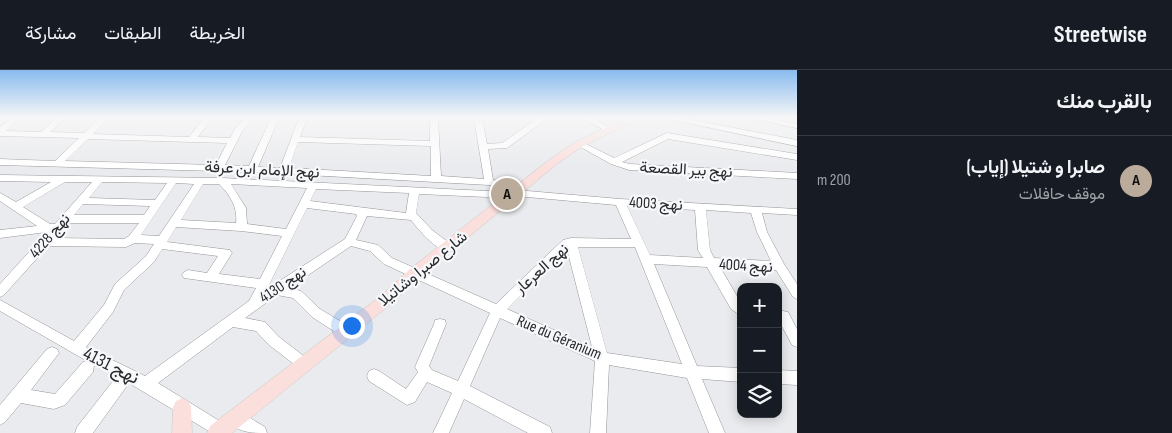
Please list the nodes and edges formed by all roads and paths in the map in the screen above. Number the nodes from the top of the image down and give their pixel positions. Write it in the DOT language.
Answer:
graph roads {
  1 [pos="42,135"];
  2 [pos="195,135"];
  3 [pos="236,135"];
  4 [pos="267,135"];
  5 [pos="297,135"];
  6 [pos="435,135"];
  7 [pos="480,135"];
  8 [pos="520,135"];
  9 [pos="600,135"];
  10 [pos="754,135"];
  11 [pos="84,137"];
  12 [pos="192,139"];
  13 [pos="295,139"];
  14 [pos="233,141"];
  15 [pos="797,143"];
  16 [pos="435,144"];
  17 [pos="580,144"];
  18 [pos="482,146"];
  19 [pos="797,157"];
  20 [pos="0,162"];
  21 [pos="614,162"];
  22 [pos="57,164"];
  23 [pos="220,168"];
  24 [pos="252,169"];
  25 [pos="284,171"];
  26 [pos="797,176"];
  27 [pos="1,179"];
  28 [pos="62,179"];
  29 [pos="99,180"];
  30 [pos="436,180"];
  31 [pos="173,181"];
  32 [pos="200,181"];
  33 [pos="222,181"];
  34 [pos="488,182"];
  35 [pos="281,184"];
  36 [pos="313,185"];
  37 [pos="415,190"];
  38 [pos="520,190"];
  39 [pos="0,196"];
  40 [pos="81,201"];
  41 [pos="158,202"];
  42 [pos="620,202"];
  43 [pos="304,204"];
  44 [pos="18,206"];
  45 [pos="700,206"];
  46 [pos="755,209"];
  47 [pos="361,212"];
  48 [pos="797,212"];
  49 [pos="414,217"];
  50 [pos="146,219"];
  51 [pos="62,223"];
  52 [pos="174,223"];
  53 [pos="46,227"];
  54 [pos="241,227"];
  55 [pos="290,233"];
  56 [pos="0,234"];
  57 [pos="133,239"];
  58 [pos="46,242"];
  59 [pos="349,242"];
  60 [pos="571,242"];
  61 [pos="161,243"];
  62 [pos="638,243"];
  63 [pos="448,248"];
  64 [pos="646,260"];
  65 [pos="710,264"];
  66 [pos="779,266"];
  67 [pos="415,274"];
  68 [pos="188,275"];
  69 [pos="211,277"];
  70 [pos="270,287"];
  71 [pos="0,292"];
  72 [pos="797,294"];
  73 [pos="0,305"];
  74 [pos="737,307"];
  75 [pos="497,311"];
  76 [pos="782,316"];
  77 [pos="797,317"];
  78 [pos="782,318"];
  79 [pos="231,321"];
  80 [pos="440,324"];
  81 [pos="345,332"];
  82 [pos="797,341"];
  83 [pos="76,349"];
  84 [pos="52,352"];
  85 [pos="602,358"];
  86 [pos="304,364"];
  87 [pos="88,367"];
  88 [pos="691,372"];
  89 [pos="127,374"];
  90 [pos="427,374"];
  91 [pos="737,375"];
  92 [pos="374,376"];
  93 [pos="782,377"];
  94 [pos="797,378"];
  95 [pos="146,384"];
  96 [pos="460,389"];
  97 [pos="18,395"];
  98 [pos="182,407"];
  99 [pos="0,417"];
  100 [pos="235,418"];
  101 [pos="219,432"];
  102 [pos="83,433"];
  103 [pos="182,433"];
  104 [pos="260,433"];
  105 [pos="441,433"];
  106 [pos="544,433"];
  107 [pos="598,433"];
  108 [pos="717,433"];
  1 -- 11 [label="street"];
  2 -- 12 [label="street"];
  3 -- 14 [label="street"];
  4 -- 24 [label="street"];
  5 -- 13 [label="street"];
  6 -- 16 [label="street"];
  7 -- 18 [label="street"];
  8 -- 18 [label="street"];
  9 -- 17 [label="main road, شارع صبرا وشاتيلا"];
  10 -- 15 [label="street"];
  11 -- 12 [label="street"];
  11 -- 22 [label="street"];
  12 -- 14 [label="street"];
  13 -- 16 [label="street"];
  13 -- 25 [label="street"];
  14 -- 23 [label="street"];
  16 -- 30 [label="street"];
  17 -- 21 [label="street, نهج بير القصعة"];
  17 -- 38 [label="main road, شارع صبرا وشاتيلا"];
  18 -- 34 [label="street"];
  19 -- 21 [label="street"];
  20 -- 22 [label="street, نهج الإمام ابن عرفة"];
  21 -- 26 [label="street, نهج بير القصعة"];
  22 -- 23 [label="street, نهج الإمام ابن عرفة"];
  23 -- 24 [label="street, نهج الإمام ابن عرفة"];
  24 -- 25 [label="street, نهج الإمام ابن عرفة"];
  25 -- 30 [label="street, نهج الإمام ابن عرفة"];
  25 -- 35 [label="street"];
  27 -- 28 [label="street"];
  28 -- 29 [label="street"];
  28 -- 44 [label="street"];
  29 -- 31 [label="street"];
  29 -- 40 [label="street, نهج 4228"];
  30 -- 34 [label="street, نهج الإمام ابن عرفة"];
  31 -- 32 [label="street"];
  31 -- 41 [label="street"];
  32 -- 33 [label="street"];
  32 -- 52 [label="street"];
  33 -- 35 [label="street"];
  33 -- 54 [label="street"];
  34 -- 38 [label="street, نهج الإمام ابن عرفة"];
  35 -- 36 [label="street"];
  36 -- 37 [label="street"];
  36 -- 43 [label="street"];
  37 -- 38 [label="street"];
  37 -- 49 [label="street"];
  38 -- 42 [label="street, نهج 4003"];
  38 -- 63 [label="main road, شارع صبرا وشاتيلا"];
  39 -- 44 [label="street"];
  40 -- 41 [label="street"];
  40 -- 51 [label="street, نهج 4228"];
  41 -- 50 [label="street"];
  42 -- 45 [label="street, نهج 4003"];
  42 -- 62 [label="street"];
  43 -- 47 [label="street"];
  43 -- 55 [label="street"];
  44 -- 53 [label="street"];
  45 -- 46 [label="street, نهج 4003"];
  45 -- 65 [label="street"];
  46 -- 48 [label="street, نهج 4003"];
  46 -- 66 [label="street"];
  47 -- 49 [label="street"];
  47 -- 59 [label="street"];
  49 -- 63 [label="street"];
  50 -- 51 [label="street"];
  50 -- 57 [label="street"];
  51 -- 53 [label="street"];
  51 -- 58 [label="street, نهج 4228"];
  52 -- 54 [label="street"];
  52 -- 61 [label="street"];
  53 -- 56 [label="street"];
  54 -- 55 [label="street"];
  55 -- 70 [label="street"];
  57 -- 58 [label="street"];
  57 -- 61 [label="street"];
  58 -- 71 [label="street, نهج 4228"];
  59 -- 67 [label="street, Rue du Géranium"];
  59 -- 70 [label="street, نهج 4130"];
  60 -- 62 [label="street, نهج العرعار"];
  60 -- 75 [label="street, نهج العرعار"];
  60 -- 85 [label="street"];
  61 -- 69 [label="street"];
  61 -- 83 [label="street"];
  62 -- 64 [label="street"];
  63 -- 67 [label="main road, شارع صبرا وشاتيلا"];
  64 -- 65 [label="street, نهج 4004"];
  64 -- 88 [label="street"];
  65 -- 66 [label="street, نهج 4004"];
  65 -- 74 [label="street, نهج 4004"];
  66 -- 72 [label="street, نهج 4004"];
  67 -- 75 [label="street, Rue du Géranium"];
  67 -- 81 [label="main road, شارع صبرا وشاتيلا"];
  68 -- 69 [label="street"];
  69 -- 70 [label="street"];
  70 -- 79 [label="street, نهج 4130"];
  70 -- 81 [label="street"];
  73 -- 83 [label="street, نهج 4131"];
  75 -- 85 [label="street, Rue du Géranium"];
  75 -- 96 [label="street, نهج العرعار"];
  76 -- 77 [label="street"];
  78 -- 82 [label="street"];
  79 -- 86 [label="street"];
  79 -- 95 [label="street, نهج 4130"];
  80 -- 90 [label="street"];
  81 -- 86 [label="main road, شارع صبرا وشاتيلا"];
  83 -- 89 [label="street, نهج 4131"];
  84 -- 97 [label="street"];
  85 -- 88 [label="street, Rue du Géranium"];
  85 -- 107 [label="street"];
  86 -- 100 [label="main road, شارع صبرا وشاتيلا"];
  87 -- 97 [label="street"];
  88 -- 91 [label="street, Rue du Géranium"];
  88 -- 108 [label="street"];
  89 -- 95 [label="street, نهج 4131"];
  89 -- 102 [label="street"];
  90 -- 92 [label="street"];
  90 -- 96 [label="street"];
  93 -- 94 [label="street"];
  95 -- 98 [label="street, نهج 4131"];
  96 -- 105 [label="street, نهج العرعار"];
  96 -- 106 [label="street"];
  97 -- 99 [label="street"];
  98 -- 101 [label="street, نهج 4131"];
  98 -- 103 [label="main road"];
  100 -- 101 [label="main road, شارع صبرا وشاتيلا"];
  100 -- 104 [label="street"];
}
